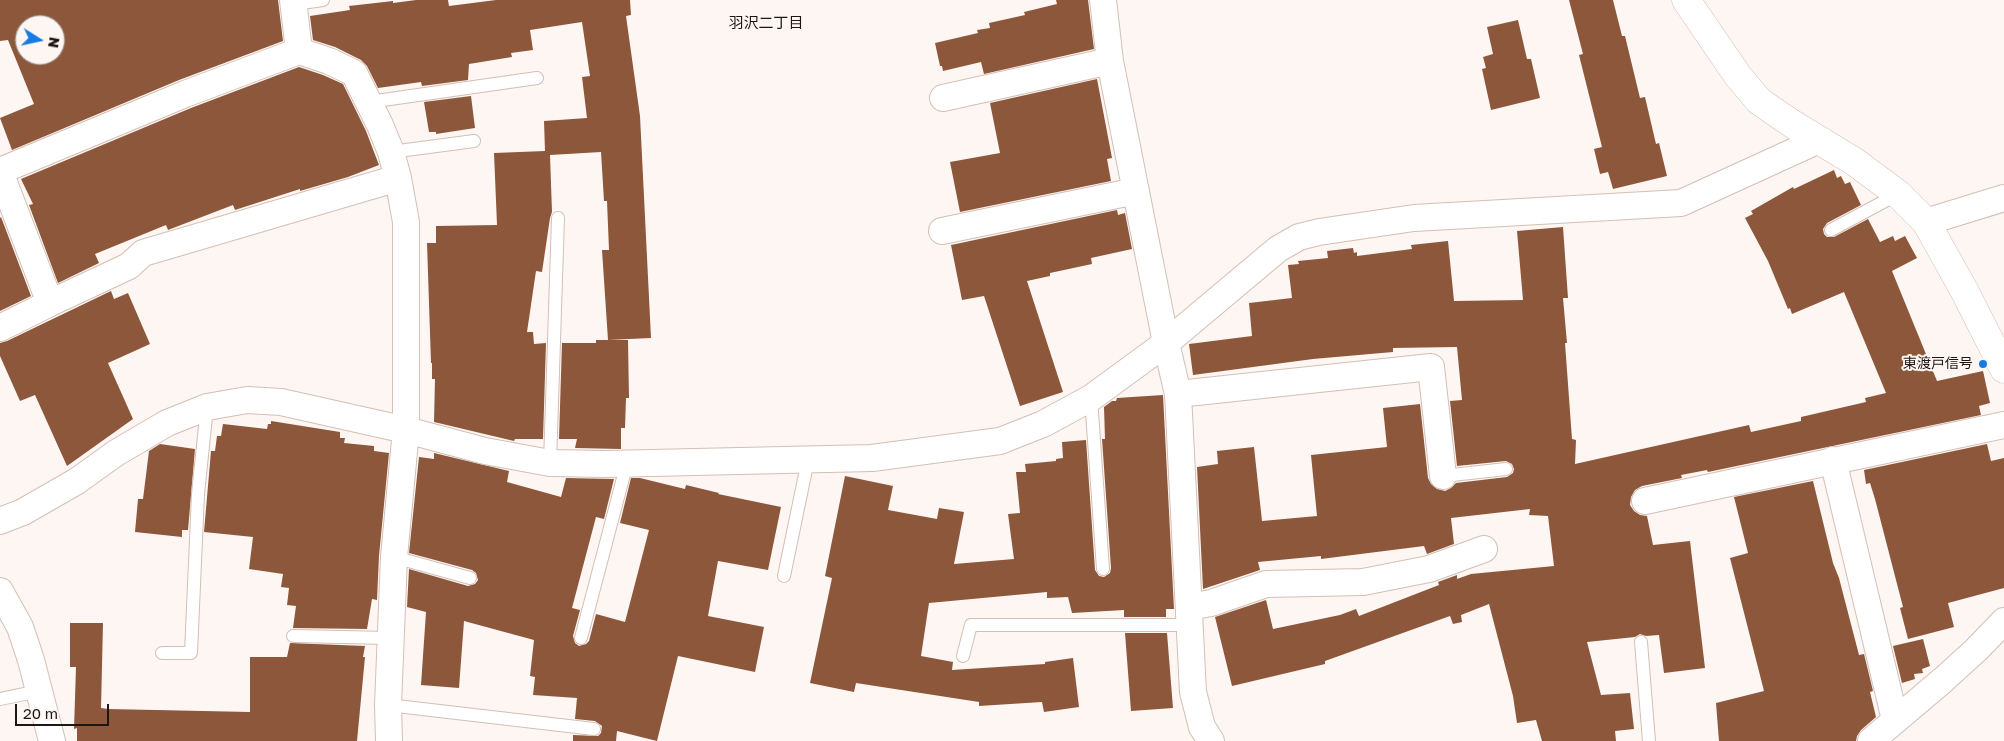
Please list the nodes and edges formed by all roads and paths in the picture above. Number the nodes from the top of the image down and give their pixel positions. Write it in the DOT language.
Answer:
graph roads {
  1 [pos="323,0"];
  2 [pos="1103,0"];
  3 [pos="1686,0"];
  4 [pos="293,2"];
  5 [pos="299,51"];
  6 [pos="1110,61"];
  7 [pos="537,78"];
  8 [pos="943,98"];
  9 [pos="369,102"];
  10 [pos="1819,140"];
  11 [pos="474,141"];
  12 [pos="391,152"];
  13 [pos="0,172"];
  14 [pos="398,178"];
  15 [pos="1136,191"];
  16 [pos="1898,194"];
  17 [pos="2004,198"];
  18 [pos="558,218"];
  19 [pos="1926,222"];
  20 [pos="1831,230"];
  21 [pos="942,231"];
  22 [pos="50,303"];
  23 [pos="0,328"];
  24 [pos="1166,343"];
  25 [pos="2004,369"];
  26 [pos="1178,394"];
  27 [pos="1091,398"];
  28 [pos="207,407"];
  29 [pos="2004,425"];
  30 [pos="406,430"];
  31 [pos="808,460"];
  32 [pos="1833,460"];
  33 [pos="550,463"];
  34 [pos="627,464"];
  35 [pos="1506,469"];
  36 [pos="1444,476"];
  37 [pos="1645,501"];
  38 [pos="0,522"];
  39 [pos="1484,549"];
  40 [pos="394,556"];
  41 [pos="1104,569"];
  42 [pos="784,576"];
  43 [pos="470,578"];
  44 [pos="0,591"];
  45 [pos="1190,616"];
  46 [pos="2004,620"];
  47 [pos="293,636"];
  48 [pos="390,638"];
  49 [pos="581,638"];
  50 [pos="1642,642"];
  51 [pos="162,653"];
  52 [pos="963,656"];
  53 [pos="39,692"];
  54 [pos="0,699"];
  55 [pos="388,705"];
  56 [pos="1895,720"];
  57 [pos="594,729"];
  58 [pos="52,741"];
  59 [pos="389,741"];
  60 [pos="1211,741"];
  61 [pos="1649,741"];
  62 [pos="1871,741"];
  1 -- 4 [label="lane"];
  2 -- 6 [label="street"];
  3 -- 10 [label="street"];
  4 -- 5 [label="street"];
  5 -- 9 [label="street"];
  5 -- 13 [label="street"];
  6 -- 8 [label="street"];
  6 -- 15 [label="street"];
  7 -- 9 [label="lane"];
  9 -- 12 [label="street"];
  10 -- 16 [label="street"];
  10 -- 24 [label="street"];
  11 -- 12 [label="lane"];
  12 -- 14 [label="street"];
  13 -- 22 [label="street"];
  14 -- 22 [label="street"];
  14 -- 30 [label="street"];
  15 -- 21 [label="street"];
  15 -- 24 [label="street"];
  16 -- 19 [label="street"];
  16 -- 20 [label="lane"];
  17 -- 19 [label="street"];
  18 -- 33 [label="lane"];
  19 -- 25 [label="street"];
  22 -- 23 [label="street"];
  24 -- 26 [label="street"];
  24 -- 27 [label="street"];
  26 -- 36 [label="street"];
  26 -- 45 [label="street"];
  27 -- 31 [label="street"];
  27 -- 41 [label="lane"];
  28 -- 30 [label="street"];
  28 -- 38 [label="street"];
  28 -- 51 [label="lane"];
  29 -- 32 [label="street"];
  30 -- 33 [label="street"];
  30 -- 40 [label="street"];
  31 -- 34 [label="street"];
  31 -- 42 [label="lane"];
  32 -- 37 [label="street"];
  32 -- 56 [label="street"];
  33 -- 34 [label="street"];
  34 -- 49 [label="lane"];
  35 -- 36 [label="lane"];
  39 -- 45 [label="street"];
  40 -- 43 [label="lane"];
  40 -- 48 [label="street"];
  44 -- 53 [label="street"];
  45 -- 52 [label="lane"];
  45 -- 60 [label="street"];
  46 -- 56 [label="street"];
  47 -- 48 [label="lane"];
  48 -- 55 [label="street"];
  50 -- 61 [label="lane"];
  53 -- 54 [label="lane"];
  53 -- 58 [label="street"];
  55 -- 57 [label="lane"];
  55 -- 59 [label="street"];
  56 -- 62 [label="street"];
}
